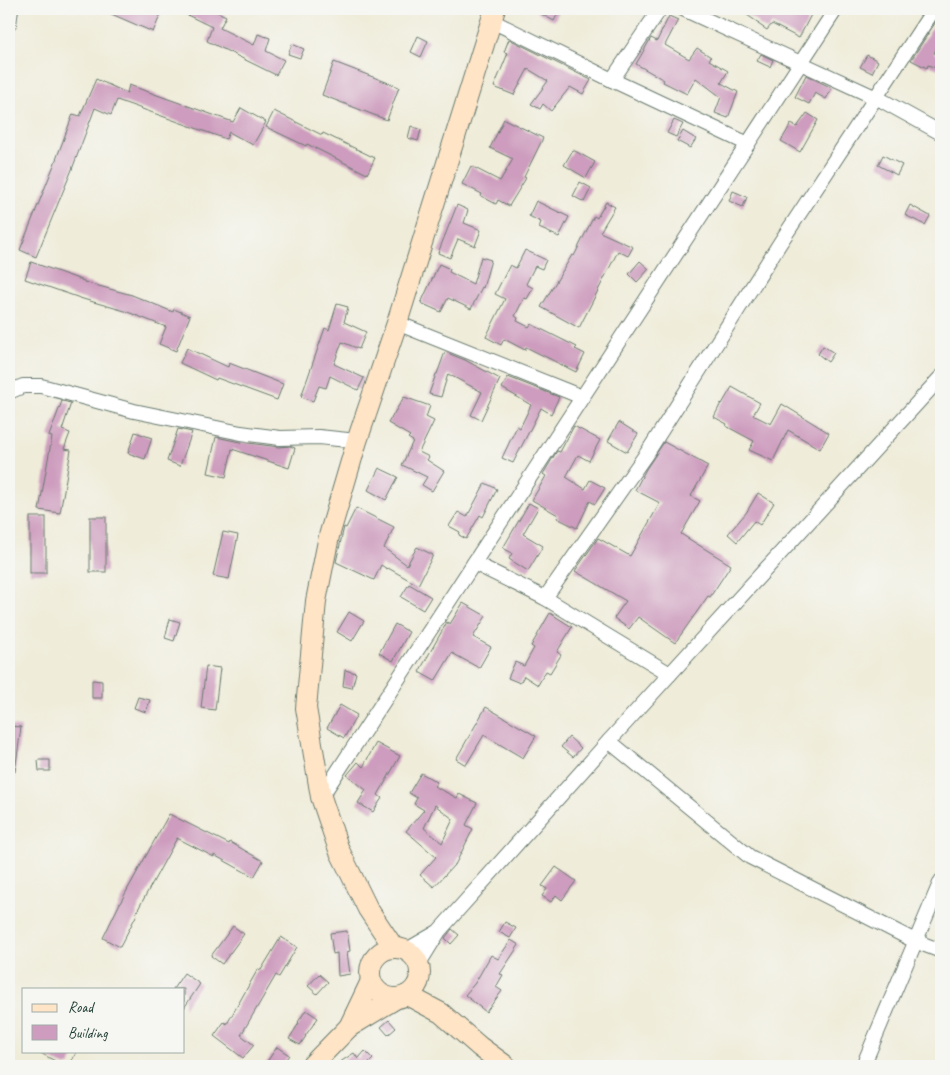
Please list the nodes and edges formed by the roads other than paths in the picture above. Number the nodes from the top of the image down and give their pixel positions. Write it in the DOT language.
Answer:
graph roads {
  1 [pos="11,9"];
  2 [pos="660,9"];
  3 [pos="683,9"];
  4 [pos="836,9"];
  5 [pos="934,9"];
  6 [pos="494,15"];
  7 [pos="9,24"];
  8 [pos="800,64"];
  9 [pos="612,80"];
  10 [pos="876,98"];
  11 [pos="941,134"];
  12 [pos="748,144"];
  13 [pos="397,323"];
  14 [pos="941,377"];
  15 [pos="9,392"];
  16 [pos="582,397"];
  17 [pos="357,441"];
  18 [pos="474,563"];
  19 [pos="546,598"];
  20 [pos="670,674"];
  21 [pos="609,742"];
  22 [pos="321,797"];
  23 [pos="941,881"];
  24 [pos="368,909"];
  25 [pos="915,941"];
  26 [pos="941,951"];
  27 [pos="374,959"];
  28 [pos="409,960"];
  29 [pos="371,982"];
  30 [pos="401,997"];
  31 [pos="441,1013"];
  32 [pos="348,1027"];
  33 [pos="312,1066"];
  34 [pos="506,1066"];
  35 [pos="863,1066"];
  1 -- 7 [label="street"];
  2 -- 9 [label="street"];
  3 -- 8 [label="street"];
  4 -- 8 [label="street"];
  5 -- 10 [label="street"];
  6 -- 9 [label="street"];
  6 -- 13 [label="main road"];
  8 -- 10 [label="street"];
  8 -- 12 [label="street"];
  9 -- 12 [label="street"];
  10 -- 11 [label="street"];
  10 -- 19 [label="street"];
  12 -- 16 [label="street"];
  13 -- 16 [label="street"];
  13 -- 17 [label="main road"];
  14 -- 20 [label="street"];
  15 -- 17 [label="street"];
  16 -- 18 [label="street"];
  17 -- 22 [label="main road"];
  18 -- 19 [label="street"];
  18 -- 22 [label="street"];
  19 -- 20 [label="street"];
  20 -- 21 [label="street"];
  21 -- 25 [label="street"];
  21 -- 28 [label="street"];
  22 -- 24 [label="main road"];
  23 -- 25 [label="street"];
  24 -- 27 [label="main road"];
  24 -- 28 [label="main road"];
  25 -- 26 [label="street"];
  25 -- 35 [label="street"];
  27 -- 28 [label="main road"];
  27 -- 29 [label="main road"];
  28 -- 30 [label="main road"];
  28 -- 31 [label="main road"];
  29 -- 30 [label="main road"];
  29 -- 32 [label="main road"];
  30 -- 31 [label="main road"];
  30 -- 32 [label="main road"];
  31 -- 34 [label="main road"];
  32 -- 33 [label="main road"];
}
